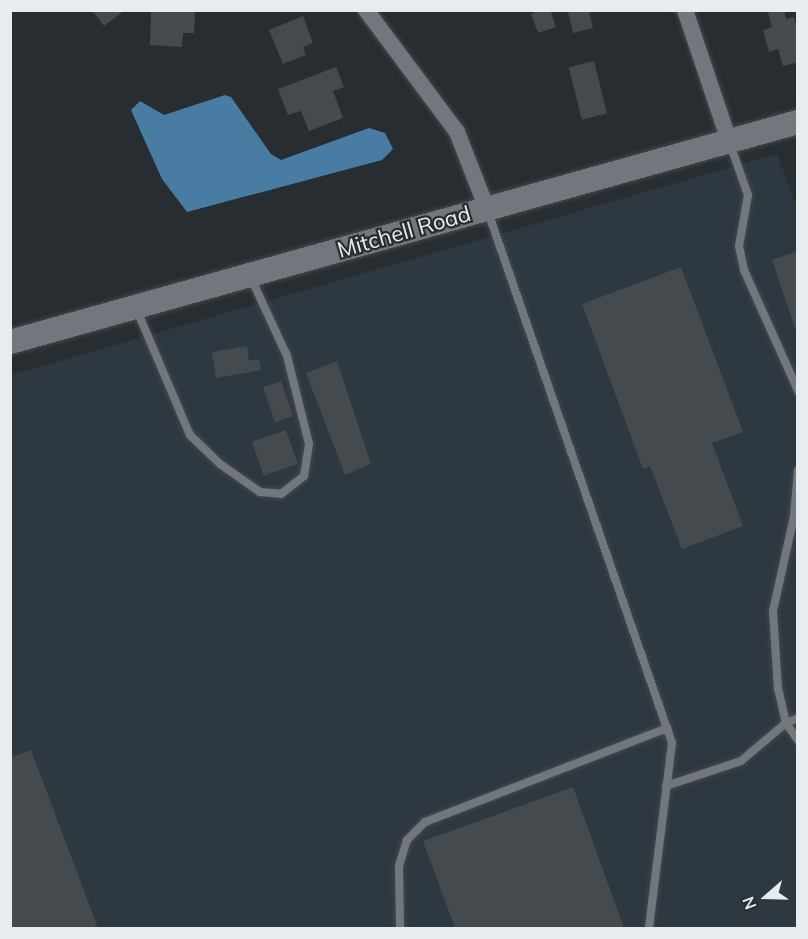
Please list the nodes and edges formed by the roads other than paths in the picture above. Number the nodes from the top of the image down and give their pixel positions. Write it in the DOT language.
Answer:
graph roads {
  1 [pos="366,10"];
  2 [pos="686,10"];
  3 [pos="798,122"];
  4 [pos="729,141"];
  5 [pos="487,209"];
  6 [pos="250,276"];
  7 [pos="135,308"];
  8 [pos="10,342"];
  9 [pos="798,391"];
  10 [pos="798,470"];
  11 [pos="798,718"];
  12 [pos="786,723"];
  13 [pos="667,728"];
  14 [pos="798,740"];
  15 [pos="666,786"];
  16 [pos="400,928"];
  17 [pos="649,928"];
  1 -- 5 [label="street"];
  2 -- 4 [label="street"];
  3 -- 4 [label="street, Mitchell Road"];
  4 -- 5 [label="street, Mitchell Road"];
  4 -- 9 [label="lane"];
  5 -- 6 [label="street, Mitchell Road"];
  5 -- 13 [label="lane"];
  6 -- 7 [label="street, Mitchell Road"];
  6 -- 7 [label="lane"];
  7 -- 8 [label="street, Mitchell Road"];
  10 -- 12 [label="lane"];
  11 -- 12 [label="lane"];
  12 -- 14 [label="lane"];
  12 -- 15 [label="lane"];
  13 -- 15 [label="lane"];
  13 -- 16 [label="lane"];
  15 -- 17 [label="lane"];
}
